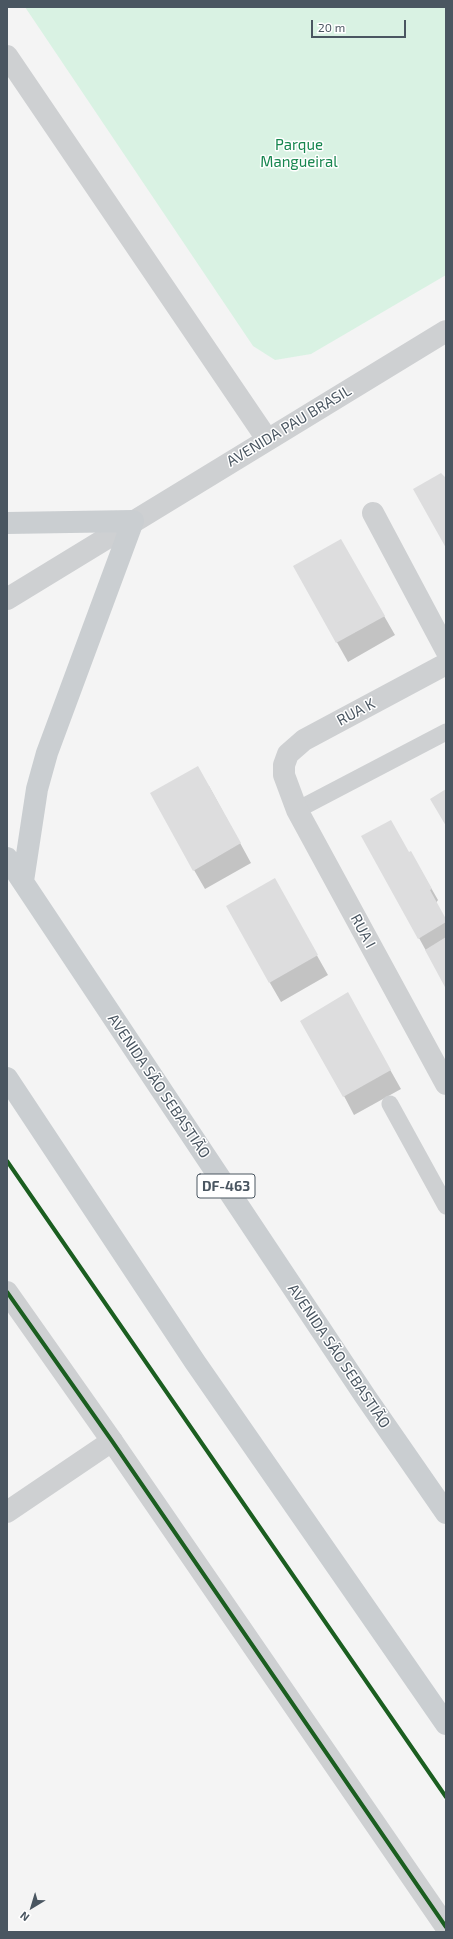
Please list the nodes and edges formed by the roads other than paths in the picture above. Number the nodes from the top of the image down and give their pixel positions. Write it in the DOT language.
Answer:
graph roads {
  1 [pos="7,56"];
  2 [pos="446,331"];
  3 [pos="266,439"];
  4 [pos="373,513"];
  5 [pos="133,521"];
  6 [pos="7,522"];
  7 [pos="7,599"];
  8 [pos="446,650"];
  9 [pos="446,664"];
  10 [pos="446,732"];
  11 [pos="284,775"];
  12 [pos="297,810"];
  13 [pos="7,858"];
  14 [pos="23,881"];
  15 [pos="7,1078"];
  16 [pos="446,1084"];
  17 [pos="390,1104"];
  18 [pos="446,1206"];
  19 [pos="7,1292"];
  20 [pos="112,1441"];
  21 [pos="7,1512"];
  22 [pos="446,1513"];
  23 [pos="446,1724"];
  24 [pos="446,1927"];
  1 -- 3 [label="street"];
  2 -- 3 [label="street, AVENIDA PAU BRASIL"];
  3 -- 5 [label="street, AVENIDA PAU BRASIL"];
  4 -- 8 [label="street"];
  5 -- 6 [label="main road"];
  5 -- 7 [label="street, AVENIDA PAU BRASIL"];
  5 -- 14 [label="main road"];
  9 -- 11 [label="street, RUA K"];
  10 -- 12 [label="lane"];
  11 -- 12 [label="street, RUA I"];
  12 -- 16 [label="street, RUA I"];
  13 -- 14 [label="main road, AVENIDA SÃO SEBASTIÃO / DF-463"];
  14 -- 22 [label="main road, AVENIDA SÃO SEBASTIÃO / DF-463"];
  15 -- 23 [label="main road"];
  17 -- 18 [label="lane"];
  19 -- 20 [label="street"];
  20 -- 21 [label="street"];
  20 -- 24 [label="street"];
}
